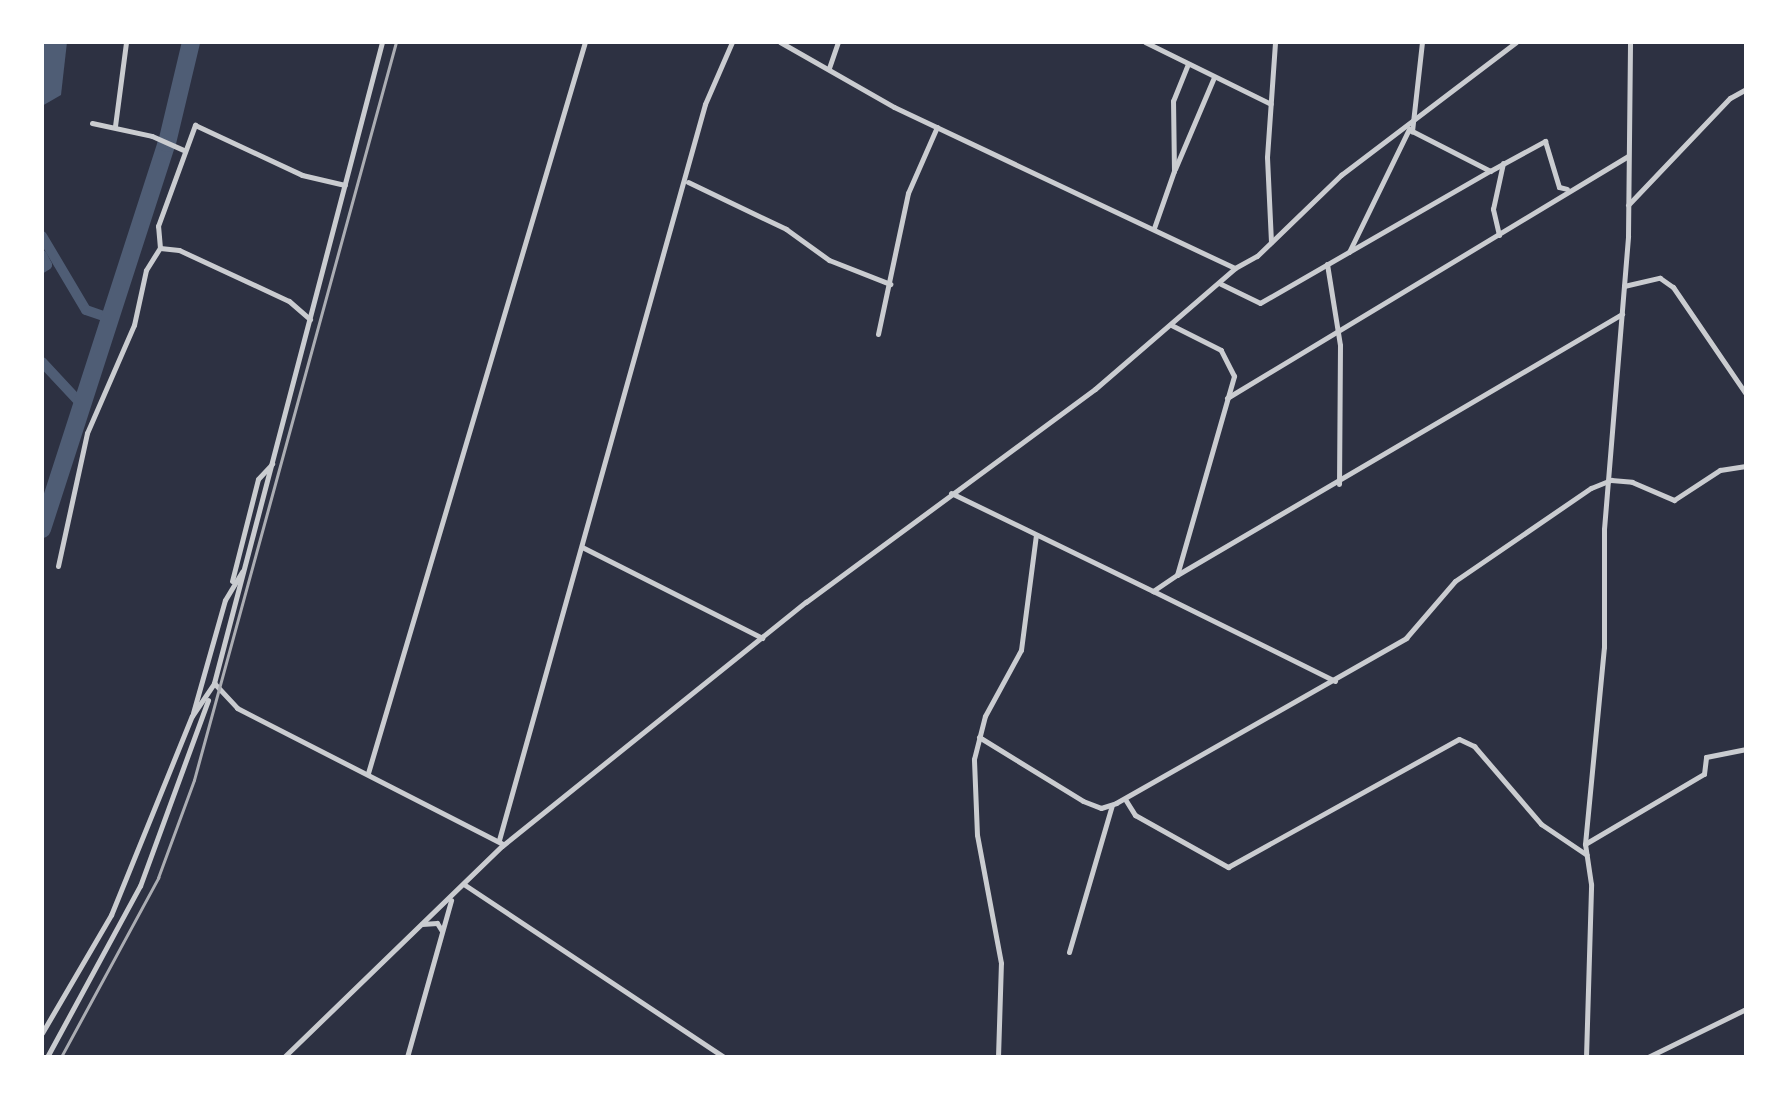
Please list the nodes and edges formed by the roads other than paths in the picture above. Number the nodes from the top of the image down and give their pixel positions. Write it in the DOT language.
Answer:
graph roads {
  1 [pos="126,42"];
  2 [pos="382,42"];
  3 [pos="585,42"];
  4 [pos="732,42"];
  5 [pos="780,42"];
  6 [pos="838,42"];
  7 [pos="1144,42"];
  8 [pos="1275,42"];
  9 [pos="1422,42"];
  10 [pos="1516,42"];
  11 [pos="1630,42"];
  12 [pos="1188,64"];
  13 [pos="829,68"];
  14 [pos="1214,77"];
  15 [pos="1746,89"];
  16 [pos="1271,104"];
  17 [pos="92,123"];
  18 [pos="1410,125"];
  19 [pos="115,126"];
  20 [pos="937,127"];
  21 [pos="185,150"];
  22 [pos="1628,156"];
  23 [pos="1503,163"];
  24 [pos="1490,171"];
  25 [pos="1174,172"];
  26 [pos="688,182"];
  27 [pos="345,185"];
  28 [pos="1567,189"];
  29 [pos="1628,205"];
  30 [pos="1154,228"];
  31 [pos="1499,235"];
  32 [pos="1271,242"];
  33 [pos="160,248"];
  34 [pos="1349,252"];
  35 [pos="1327,264"];
  36 [pos="1235,268"];
  37 [pos="890,284"];
  38 [pos="1221,284"];
  39 [pos="1624,286"];
  40 [pos="1622,314"];
  41 [pos="310,319"];
  42 [pos="1173,326"];
  43 [pos="878,334"];
  44 [pos="1338,335"];
  45 [pos="1746,394"];
  46 [pos="1227,398"];
  47 [pos="273,463"];
  48 [pos="1746,466"];
  49 [pos="1611,480"];
  50 [pos="1339,484"];
  51 [pos="951,493"];
  52 [pos="1036,535"];
  53 [pos="582,547"];
  54 [pos="58,566"];
  55 [pos="244,570"];
  56 [pos="1177,575"];
  57 [pos="232,581"];
  58 [pos="1153,591"];
  59 [pos="762,638"];
  60 [pos="1335,681"];
  61 [pos="215,683"];
  62 [pos="208,697"];
  63 [pos="192,716"];
  64 [pos="979,737"];
  65 [pos="1746,749"];
  66 [pos="368,773"];
  67 [pos="1125,799"];
  68 [pos="1112,804"];
  69 [pos="501,843"];
  70 [pos="1586,844"];
  71 [pos="1587,855"];
  72 [pos="465,885"];
  73 [pos="451,900"];
  74 [pos="421,924"];
  75 [pos="443,934"];
  76 [pos="1069,952"];
  77 [pos="1746,1009"];
  78 [pos="42,1033"];
  79 [pos="47,1057"];
  80 [pos="284,1057"];
  81 [pos="407,1057"];
  82 [pos="724,1057"];
  83 [pos="998,1057"];
  84 [pos="1586,1057"];
  85 [pos="1648,1057"];
  1 -- 19 [label="street"];
  2 -- 27 [label="street"];
  3 -- 66 [label="street"];
  4 -- 26 [label="street"];
  5 -- 13 [label="street"];
  6 -- 13 [label="street"];
  7 -- 12 [label="street"];
  8 -- 16 [label="street"];
  9 -- 18 [label="street"];
  10 -- 18 [label="street"];
  11 -- 22 [label="street"];
  12 -- 14 [label="street"];
  12 -- 25 [label="street"];
  13 -- 20 [label="street"];
  14 -- 16 [label="street"];
  14 -- 25 [label="street"];
  15 -- 29 [label="street"];
  16 -- 32 [label="street"];
  17 -- 19 [label="street"];
  18 -- 24 [label="street"];
  18 -- 32 [label="street"];
  18 -- 34 [label="street"];
  19 -- 21 [label="street"];
  20 -- 30 [label="street"];
  20 -- 37 [label="street"];
  21 -- 27 [label="street"];
  21 -- 33 [label="street"];
  22 -- 28 [label="street"];
  22 -- 29 [label="street"];
  23 -- 24 [label="street"];
  23 -- 28 [label="street"];
  23 -- 31 [label="street"];
  24 -- 34 [label="street"];
  25 -- 30 [label="street"];
  26 -- 37 [label="street"];
  26 -- 53 [label="street"];
  27 -- 41 [label="street"];
  28 -- 31 [label="street"];
  29 -- 39 [label="street"];
  30 -- 36 [label="street"];
  31 -- 44 [label="street"];
  32 -- 36 [label="street"];
  33 -- 41 [label="street"];
  33 -- 54 [label="street"];
  34 -- 35 [label="street"];
  35 -- 38 [label="street"];
  35 -- 44 [label="street"];
  36 -- 38 [label="street"];
  37 -- 43 [label="street"];
  38 -- 42 [label="street"];
  39 -- 40 [label="street"];
  39 -- 45 [label="street"];
  40 -- 49 [label="street"];
  40 -- 50 [label="street"];
  41 -- 47 [label="street"];
  42 -- 46 [label="street"];
  42 -- 51 [label="street"];
  44 -- 46 [label="street"];
  44 -- 50 [label="street"];
  46 -- 56 [label="street"];
  47 -- 55 [label="street"];
  47 -- 57 [label="street"];
  48 -- 49 [label="street"];
  49 -- 60 [label="street"];
  49 -- 70 [label="street"];
  50 -- 56 [label="street"];
  51 -- 52 [label="street"];
  51 -- 59 [label="street"];
  52 -- 58 [label="street"];
  52 -- 64 [label="street"];
  53 -- 59 [label="street"];
  53 -- 69 [label="street"];
  55 -- 57 [label="street"];
  55 -- 61 [label="street"];
  56 -- 58 [label="street"];
  57 -- 63 [label="street"];
  58 -- 60 [label="street"];
  59 -- 69 [label="street"];
  60 -- 67 [label="street"];
  61 -- 62 [label="street"];
  61 -- 66 [label="street"];
  62 -- 63 [label="street"];
  62 -- 79 [label="street"];
  63 -- 78 [label="street"];
  64 -- 68 [label="street"];
  64 -- 83 [label="street"];
  65 -- 70 [label="street"];
  66 -- 69 [label="street"];
  67 -- 68 [label="street"];
  67 -- 71 [label="street"];
  68 -- 76 [label="street"];
  69 -- 72 [label="street"];
  70 -- 71 [label="street"];
  71 -- 84 [label="street"];
  72 -- 73 [label="street"];
  72 -- 82 [label="street"];
  73 -- 74 [label="street"];
  73 -- 75 [label="street"];
  74 -- 75 [label="street"];
  74 -- 80 [label="street"];
  75 -- 81 [label="street"];
  77 -- 85 [label="street"];
}
